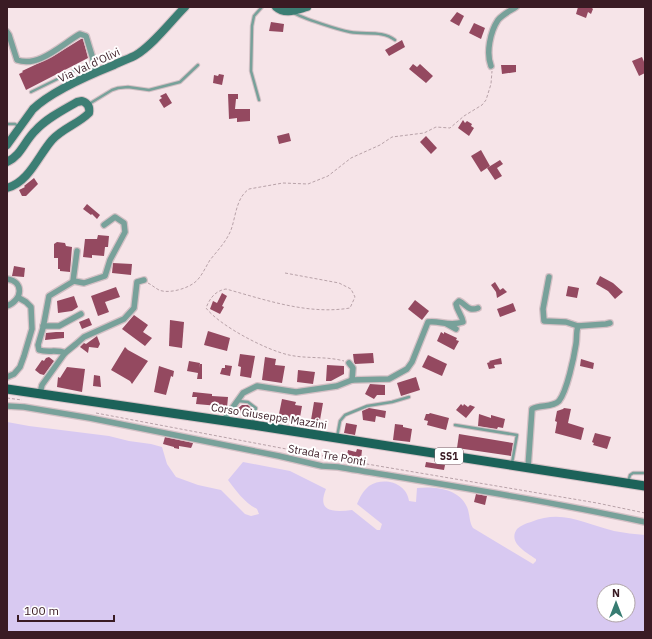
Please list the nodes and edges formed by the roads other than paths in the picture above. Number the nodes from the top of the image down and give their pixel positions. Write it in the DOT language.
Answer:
graph roads {
  1 [pos="185,7"];
  2 [pos="262,7"];
  3 [pos="276,7"];
  4 [pos="307,7"];
  5 [pos="516,7"];
  6 [pos="293,10"];
  7 [pos="7,32"];
  8 [pos="396,40"];
  9 [pos="198,64"];
  10 [pos="491,66"];
  11 [pos="93,72"];
  12 [pos="31,92"];
  13 [pos="259,100"];
  14 [pos="88,104"];
  15 [pos="7,124"];
  16 [pos="20,127"];
  17 [pos="7,145"];
  18 [pos="7,162"];
  19 [pos="7,188"];
  20 [pos="104,225"];
  21 [pos="77,251"];
  22 [pos="549,277"];
  23 [pos="7,279"];
  24 [pos="144,280"];
  25 [pos="74,281"];
  26 [pos="19,298"];
  27 [pos="7,306"];
  28 [pos="478,308"];
  29 [pos="81,314"];
  30 [pos="610,322"];
  31 [pos="447,324"];
  32 [pos="43,326"];
  33 [pos="578,326"];
  34 [pos="456,329"];
  35 [pos="66,354"];
  36 [pos="349,363"];
  37 [pos="7,377"];
  38 [pos="352,380"];
  39 [pos="7,389"];
  40 [pos="40,393"];
  41 [pos="409,397"];
  42 [pos="237,401"];
  43 [pos="7,406"];
  44 [pos="223,421"];
  45 [pos="253,425"];
  46 [pos="455,425"];
  47 [pos="336,439"];
  48 [pos="512,465"];
  49 [pos="528,468"];
  50 [pos="645,473"];
  51 [pos="628,482"];
  52 [pos="645,486"];
  53 [pos="645,522"];
  1 -- 11 [label="street, Via Val d'Olivi"];
  2 -- 13 [label="lane"];
  3 -- 6 [label="street"];
  4 -- 6 [label="street"];
  5 -- 10 [label="street"];
  6 -- 8 [label="lane"];
  7 -- 11 [label="street"];
  9 -- 14 [label="lane"];
  11 -- 12 [label="lane"];
  11 -- 16 [label="street, Via Val d'Olivi"];
  14 -- 18 [label="street"];
  14 -- 19 [label="street"];
  15 -- 16 [label="lane"];
  16 -- 17 [label="street, Via Val d'Olivi"];
  20 -- 25 [label="street"];
  21 -- 25 [label="street"];
  22 -- 33 [label="street"];
  23 -- 26 [label="street"];
  24 -- 35 [label="street"];
  25 -- 32 [label="street"];
  26 -- 27 [label="street"];
  26 -- 37 [label="street"];
  28 -- 31 [label="street, Corso Giuseppe Mazzini"];
  29 -- 32 [label="street"];
  30 -- 33 [label="street"];
  31 -- 34 [label="street"];
  31 -- 38 [label="street, Corso Giuseppe Mazzini"];
  32 -- 35 [label="street"];
  33 -- 49 [label="street"];
  35 -- 40 [label="street"];
  36 -- 38 [label="street"];
  38 -- 42 [label="street, Corso Giuseppe Mazzini"];
  39 -- 40 [label="main road, Corso Giuseppe Mazzini / SS1"];
  40 -- 44 [label="main road, Corso Giuseppe Mazzini / SS1"];
  41 -- 47 [label="lane"];
  42 -- 44 [label="street, Corso Giuseppe Mazzini"];
  42 -- 45 [label="lane"];
  43 -- 53 [label="street, Strada Tre Ponti"];
  44 -- 45 [label="main road, Corso Giuseppe Mazzini / SS1"];
  45 -- 47 [label="main road, Corso Giuseppe Mazzini / SS1"];
  46 -- 48 [label="lane"];
  47 -- 48 [label="main road, Corso Giuseppe Mazzini / SS1"];
  48 -- 49 [label="main road, Corso Giuseppe Mazzini / SS1"];
  49 -- 51 [label="main road, Corso Giuseppe Mazzini / SS1"];
  50 -- 51 [label="lane"];
  51 -- 52 [label="main road, Corso Giuseppe Mazzini / SS1"];
}
